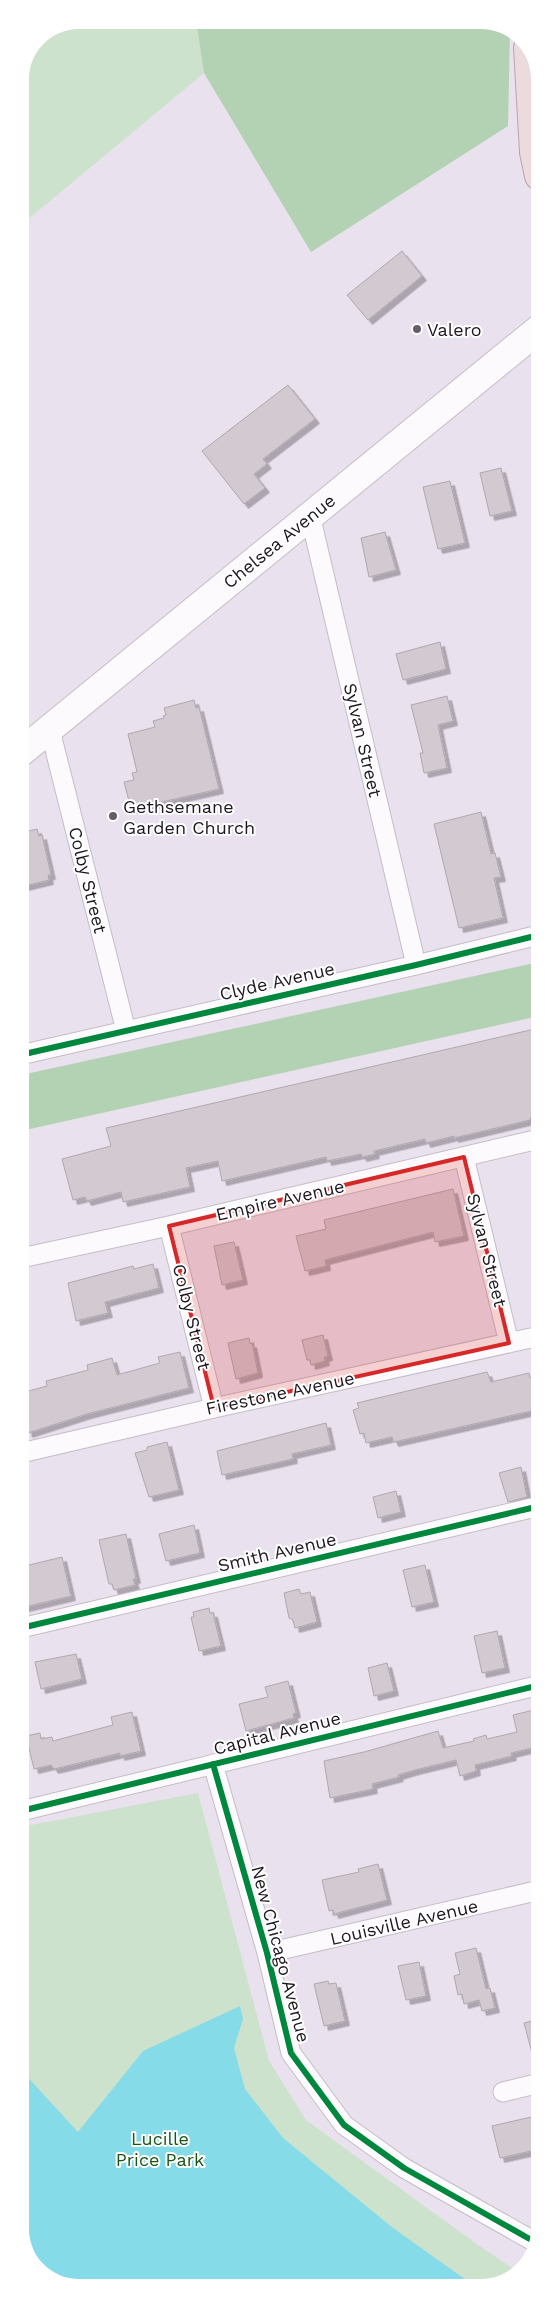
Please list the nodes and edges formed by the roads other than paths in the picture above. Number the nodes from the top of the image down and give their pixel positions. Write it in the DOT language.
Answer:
graph roads {
  1 [pos="529,63"];
  2 [pos="531,100"];
  3 [pos="531,335"];
  4 [pos="310,515"];
  5 [pos="50,730"];
  6 [pos="29,746"];
  7 [pos="531,937"];
  8 [pos="416,965"];
  9 [pos="126,1031"];
  10 [pos="29,1053"];
  11 [pos="531,1141"];
  12 [pos="464,1157"];
  13 [pos="169,1226"];
  14 [pos="29,1256"];
  15 [pos="531,1338"];
  16 [pos="510,1343"];
  17 [pos="214,1408"];
  18 [pos="29,1451"];
  19 [pos="531,1508"];
  20 [pos="29,1626"];
  21 [pos="531,1687"];
  22 [pos="213,1764"];
  23 [pos="29,1809"];
  24 [pos="531,1892"];
  25 [pos="267,1953"];
  26 [pos="531,2085"];
  27 [pos="503,2092"];
  28 [pos="530,2239"];
  1 -- 2 [label="highway"];
  3 -- 4 [label="main road, Chelsea Avenue"];
  4 -- 5 [label="main road, Chelsea Avenue"];
  4 -- 8 [label="street, Sylvan Street"];
  5 -- 6 [label="main road, Chelsea Avenue"];
  5 -- 9 [label="street, Colby Street"];
  7 -- 8 [label="street, Clyde Avenue"];
  8 -- 9 [label="street, Clyde Avenue"];
  9 -- 10 [label="street, Clyde Avenue"];
  11 -- 12 [label="street, Empire Avenue"];
  12 -- 13 [label="street, Empire Avenue"];
  12 -- 16 [label="street, Sylvan Street"];
  13 -- 14 [label="street, Empire Avenue"];
  13 -- 17 [label="street, Colby Street"];
  15 -- 16 [label="street, Firestone Avenue"];
  16 -- 17 [label="street, Firestone Avenue"];
  17 -- 18 [label="street, Firestone Avenue"];
  19 -- 20 [label="street, Smith Avenue"];
  21 -- 22 [label="street, Capital Avenue"];
  22 -- 23 [label="street, Capital Avenue"];
  22 -- 25 [label="street, New Chicago Avenue"];
  24 -- 25 [label="street, Louisville Avenue"];
  25 -- 28 [label="street, New Chicago Avenue"];
  26 -- 27 [label="street"];
}
